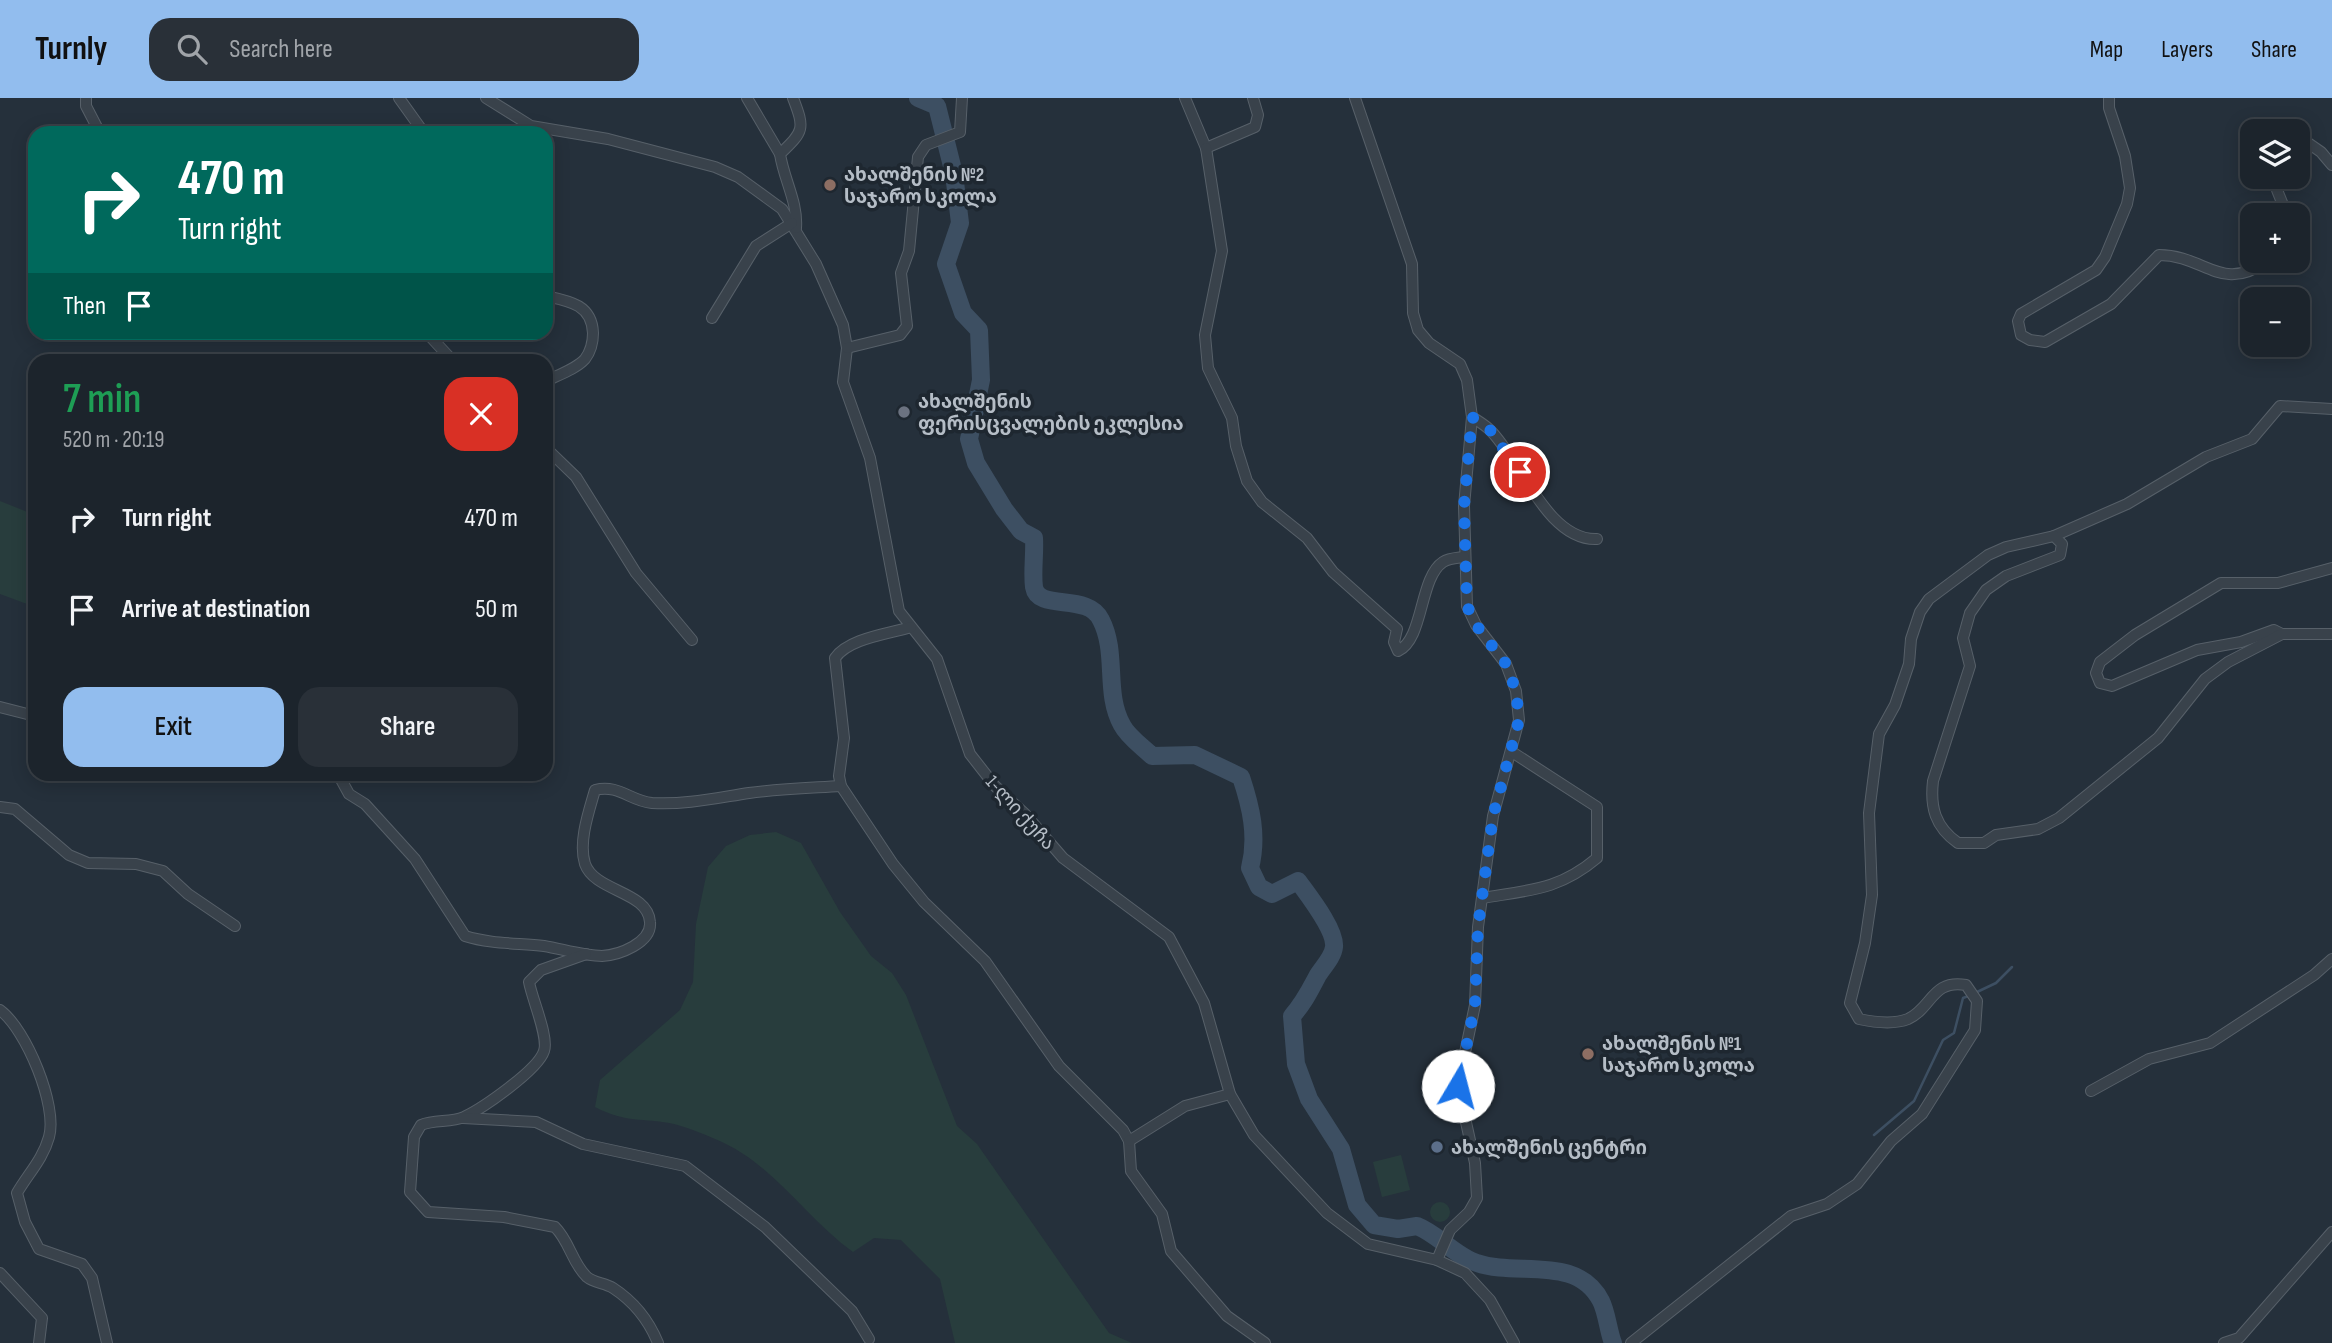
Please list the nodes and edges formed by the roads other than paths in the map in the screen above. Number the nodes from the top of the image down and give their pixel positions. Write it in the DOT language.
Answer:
graph roads {
  1 [pos="86,98"];
  2 [pos="399,98"];
  3 [pos="486,98"];
  4 [pos="747,98"];
  5 [pos="793,98"];
  6 [pos="962,98"];
  7 [pos="1185,98"];
  8 [pos="1253,98"];
  9 [pos="1355,98"];
  10 [pos="2109,98"];
  11 [pos="96,126"];
  12 [pos="419,126"];
  13 [pos="530,126"];
  14 [pos="553,130"];
  15 [pos="2310,145"];
  16 [pos="1206,148"];
  17 [pos="780,154"];
  18 [pos="2332,164"];
  19 [pos="794,226"];
  20 [pos="2247,273"];
  21 [pos="553,298"];
  22 [pos="712,318"];
  23 [pos="434,340"];
  24 [pos="847,348"];
  25 [pos="447,354"];
  26 [pos="553,377"];
  27 [pos="2332,410"];
  28 [pos="1472,417"];
  29 [pos="553,455"];
  30 [pos="2054,536"];
  31 [pos="1597,539"];
  32 [pos="1464,556"];
  33 [pos="2332,568"];
  34 [pos="911,627"];
  35 [pos="2283,634"];
  36 [pos="2332,634"];
  37 [pos="692,640"];
  38 [pos="0,707"];
  39 [pos="28,714"];
  40 [pos="1512,751"];
  41 [pos="342,781"];
  42 [pos="841,786"];
  43 [pos="0,807"];
  44 [pos="1482,898"];
  45 [pos="235,926"];
  46 [pos="589,953"];
  47 [pos="2332,959"];
  48 [pos="0,1010"];
  49 [pos="2091,1091"];
  50 [pos="1230,1094"];
  51 [pos="462,1118"];
  52 [pos="1129,1141"];
  53 [pos="2332,1232"];
  54 [pos="1438,1257"];
  55 [pos="0,1273"];
  56 [pos="869,1339"];
  57 [pos="39,1343"];
  58 [pos="107,1343"];
  59 [pos="659,1343"];
  60 [pos="1265,1343"];
  61 [pos="1514,1343"];
  62 [pos="1631,1343"];
  63 [pos="2224,1343"];
  1 -- 11 [label="street"];
  2 -- 12 [label="street"];
  3 -- 13 [label="street"];
  4 -- 17 [label="street"];
  5 -- 17 [label="street"];
  6 -- 24 [label="street"];
  7 -- 16 [label="street"];
  8 -- 16 [label="street"];
  9 -- 28 [label="street"];
  10 -- 20 [label="street"];
  14 -- 19 [label="street"];
  15 -- 18 [label="street"];
  16 -- 32 [label="street"];
  17 -- 19 [label="street"];
  19 -- 22 [label="street"];
  19 -- 24 [label="street, 1-ლი ქუჩა"];
  21 -- 26 [label="street"];
  23 -- 25 [label="street"];
  24 -- 34 [label="street, 1-ლი ქუჩა"];
  27 -- 30 [label="street"];
  28 -- 31 [label="street"];
  28 -- 32 [label="street"];
  29 -- 37 [label="street"];
  30 -- 35 [label="street"];
  30 -- 62 [label="street"];
  32 -- 40 [label="street"];
  33 -- 35 [label="street"];
  34 -- 42 [label="street"];
  34 -- 50 [label="street, 1-ლი ქუჩა"];
  35 -- 36 [label="street"];
  38 -- 39 [label="street"];
  40 -- 44 [label="street"];
  40 -- 44 [label="street"];
  41 -- 46 [label="street"];
  42 -- 46 [label="street"];
  42 -- 52 [label="street"];
  43 -- 45 [label="street"];
  44 -- 54 [label="street"];
  46 -- 51 [label="street"];
  47 -- 49 [label="street"];
  48 -- 58 [label="street"];
  50 -- 52 [label="street"];
  50 -- 54 [label="street, 1-ლი ქუჩა"];
  51 -- 56 [label="street"];
  51 -- 59 [label="street"];
  52 -- 60 [label="street"];
  53 -- 63 [label="street"];
  54 -- 61 [label="street, 1-ლი ქუჩა"];
  55 -- 57 [label="street"];
}
